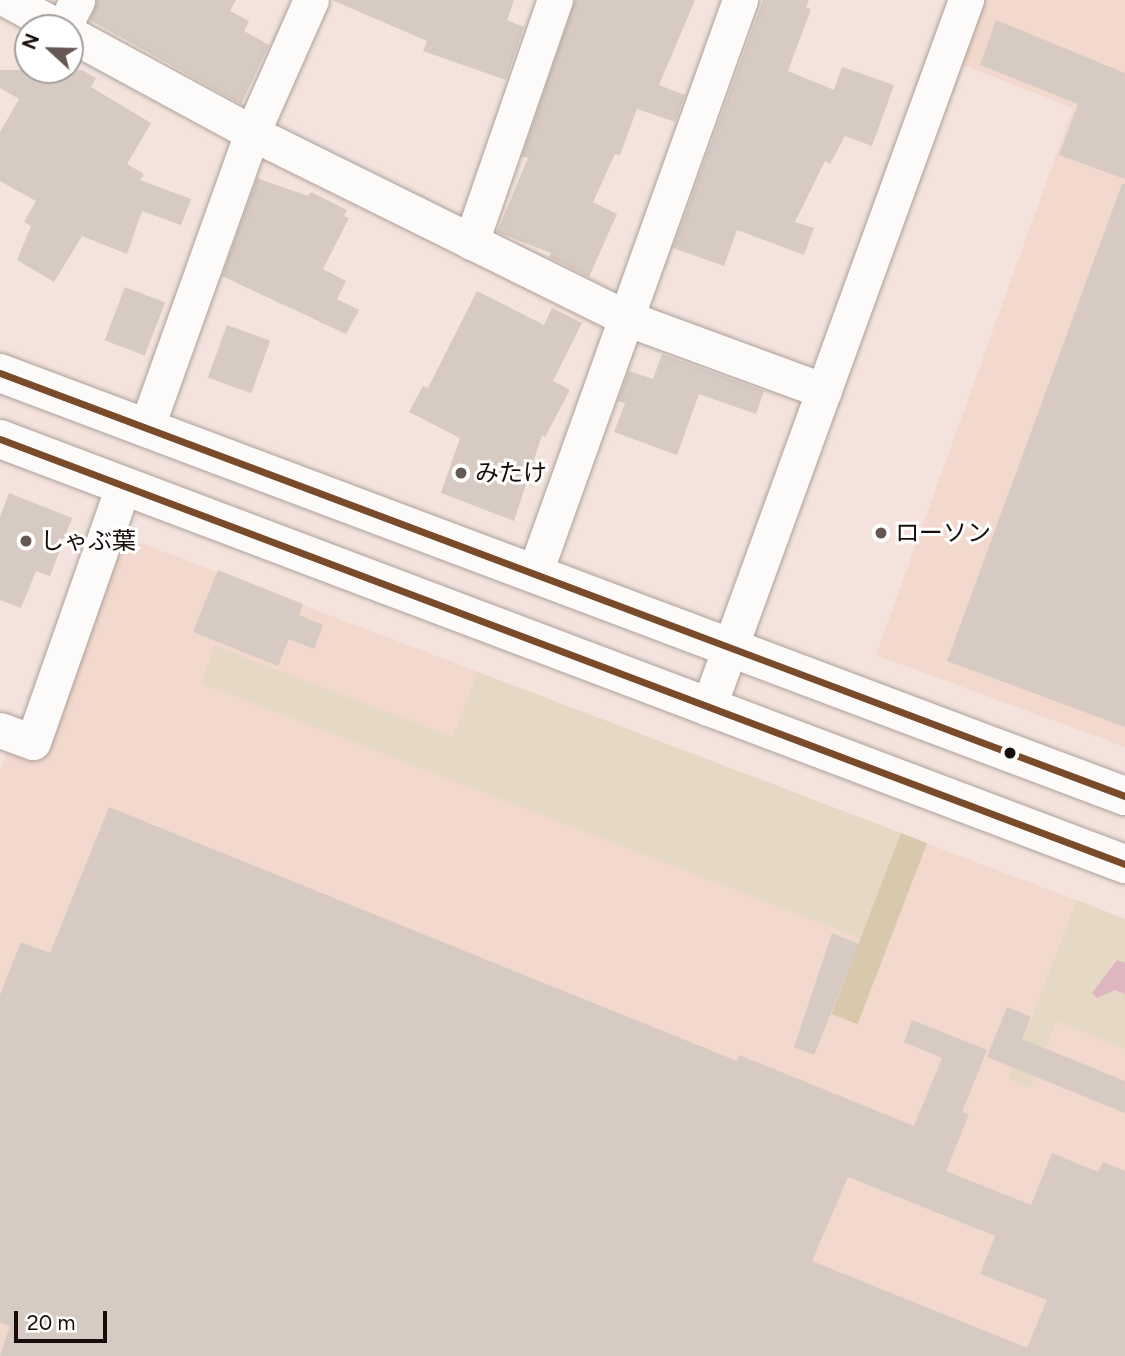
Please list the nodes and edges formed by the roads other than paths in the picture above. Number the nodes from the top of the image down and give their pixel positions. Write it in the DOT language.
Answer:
graph roads {
  1 [pos="8,0"];
  2 [pos="311,0"];
  3 [pos="555,0"];
  4 [pos="740,0"];
  5 [pos="966,0"];
  6 [pos="34,14"];
  7 [pos="84,42"];
  8 [pos="252,133"];
  9 [pos="471,242"];
  10 [pos="626,318"];
  11 [pos="0,373"];
  12 [pos="824,391"];
  13 [pos="147,426"];
  14 [pos="0,439"];
  15 [pos="123,486"];
  16 [pos="535,572"];
  17 [pos="731,646"];
  18 [pos="708,708"];
  19 [pos="0,730"];
  20 [pos="1125,796"];
  21 [pos="1125,864"];
  1 -- 6 [label="street"];
  2 -- 8 [label="street"];
  3 -- 9 [label="street"];
  4 -- 10 [label="street"];
  5 -- 12 [label="street"];
  7 -- 8 [label="street"];
  8 -- 9 [label="street"];
  8 -- 13 [label="street"];
  9 -- 10 [label="street"];
  10 -- 12 [label="street"];
  10 -- 16 [label="street"];
  11 -- 13 [label="main road"];
  12 -- 17 [label="street"];
  13 -- 16 [label="main road"];
  14 -- 15 [label="main road"];
  15 -- 18 [label="main road"];
  15 -- 19 [label="street"];
  16 -- 17 [label="main road"];
  17 -- 18 [label="street"];
  17 -- 20 [label="main road"];
  18 -- 21 [label="main road"];
}
